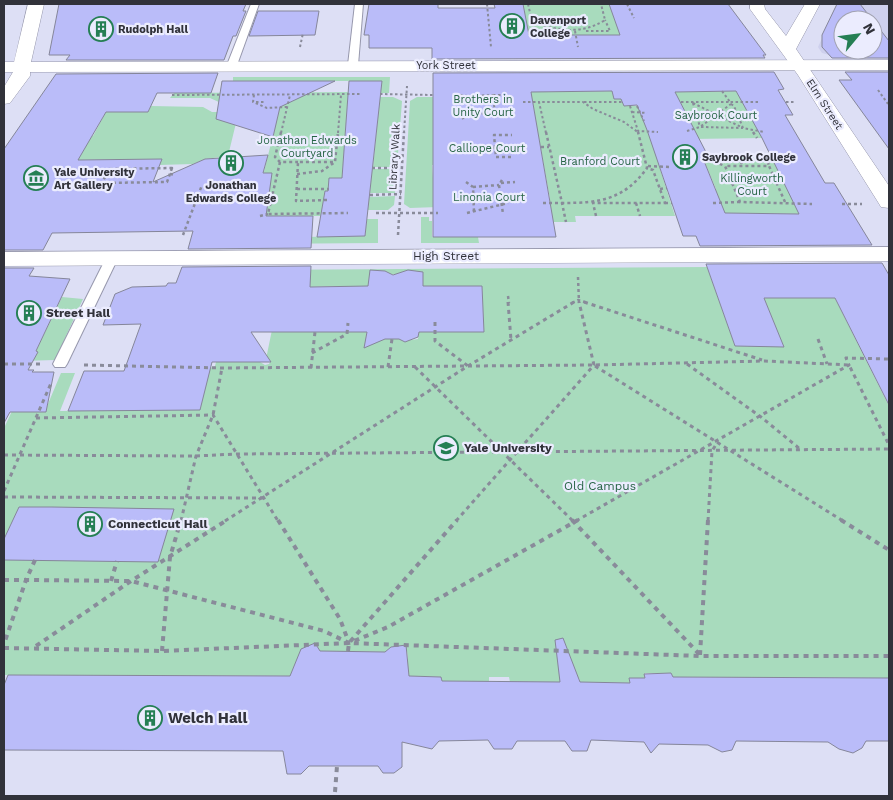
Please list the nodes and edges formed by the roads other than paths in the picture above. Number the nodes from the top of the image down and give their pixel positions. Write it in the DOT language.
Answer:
graph roads {
  1 [pos="36,4"];
  2 [pos="255,4"];
  3 [pos="359,4"];
  4 [pos="811,6"];
  5 [pos="771,7"];
  6 [pos="788,48"];
  7 [pos="232,65"];
  8 [pos="353,65"];
  9 [pos="800,65"];
  10 [pos="889,65"];
  11 [pos="12,67"];
  12 [pos="4,99"];
  13 [pos="889,202"];
  14 [pos="889,254"];
  15 [pos="112,258"];
  16 [pos="4,259"];
  17 [pos="60,364"];
  1 -- 11 [label="main road"];
  2 -- 7 [label="lane"];
  3 -- 8 [label="lane"];
  4 -- 5 [label="main road"];
  4 -- 6 [label="main road"];
  5 -- 6 [label="main road, Elm Street"];
  6 -- 9 [label="main road, Elm Street"];
  7 -- 8 [label="main road, York Street"];
  7 -- 11 [label="main road, York Street"];
  8 -- 9 [label="main road, York Street"];
  9 -- 10 [label="main road, York Street"];
  9 -- 13 [label="main road, Elm Street"];
  11 -- 12 [label="main road"];
  14 -- 15 [label="main road, High Street"];
  15 -- 16 [label="main road, High Street"];
  15 -- 17 [label="lane"];
}
